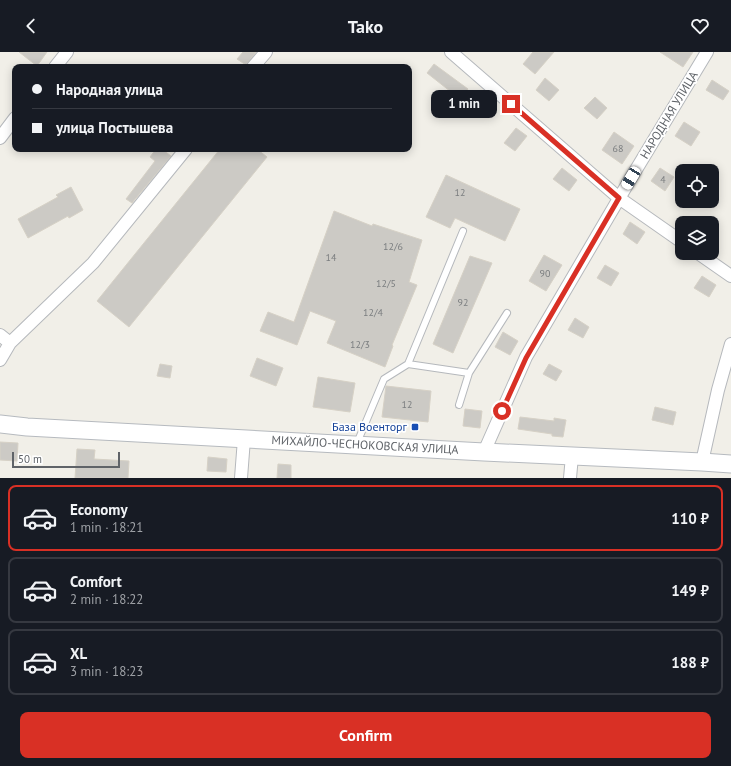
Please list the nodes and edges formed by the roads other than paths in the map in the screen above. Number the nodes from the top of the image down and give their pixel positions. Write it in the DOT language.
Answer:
graph roads {
  1 [pos="67,52"];
  2 [pos="266,52"];
  3 [pos="451,52"];
  4 [pos="707,52"];
  5 [pos="57,64"];
  6 [pos="256,64"];
  7 [pos="12,122"];
  8 [pos="0,138"];
  9 [pos="184,152"];
  10 [pos="619,198"];
  11 [pos="463,231"];
  12 [pos="675,237"];
  13 [pos="708,260"];
  14 [pos="731,276"];
  15 [pos="507,313"];
  16 [pos="0,335"];
  17 [pos="10,343"];
  18 [pos="731,344"];
  19 [pos="0,360"];
  20 [pos="408,364"];
  21 [pos="469,373"];
  22 [pos="459,405"];
  23 [pos="0,424"];
  24 [pos="244,438"];
  25 [pos="356,445"];
  26 [pos="484,452"];
  27 [pos="572,456"];
  28 [pos="702,462"];
  29 [pos="731,464"];
  30 [pos="241,478"];
  31 [pos="570,478"];
  1 -- 5 [label="street"];
  2 -- 6 [label="street"];
  3 -- 10 [label="street"];
  4 -- 10 [label="street, НАРОДНАЯ УЛИЦА"];
  7 -- 8 [label="street"];
  9 -- 17 [label="street"];
  10 -- 12 [label="street"];
  10 -- 26 [label="street, НАРОДНАЯ УЛИЦА"];
  11 -- 20 [label="lane"];
  13 -- 14 [label="street"];
  15 -- 21 [label="lane"];
  16 -- 17 [label="street"];
  17 -- 19 [label="street"];
  18 -- 28 [label="street"];
  20 -- 21 [label="lane"];
  20 -- 25 [label="lane"];
  21 -- 22 [label="lane"];
  23 -- 24 [label="main road, МИХАЙЛО-ЧЕСНОКОВСКАЯ УЛИЦА"];
  24 -- 25 [label="main road, МИХАЙЛО-ЧЕСНОКОВСКАЯ УЛИЦА"];
  24 -- 30 [label="street"];
  25 -- 26 [label="main road, МИХАЙЛО-ЧЕСНОКОВСКАЯ УЛИЦА"];
  26 -- 27 [label="main road, МИХАЙЛО-ЧЕСНОКОВСКАЯ УЛИЦА"];
  27 -- 28 [label="main road, МИХАЙЛО-ЧЕСНОКОВСКАЯ УЛИЦА"];
  27 -- 31 [label="street"];
  28 -- 29 [label="main road, МИХАЙЛО-ЧЕСНОКОВСКАЯ УЛИЦА"];
}
